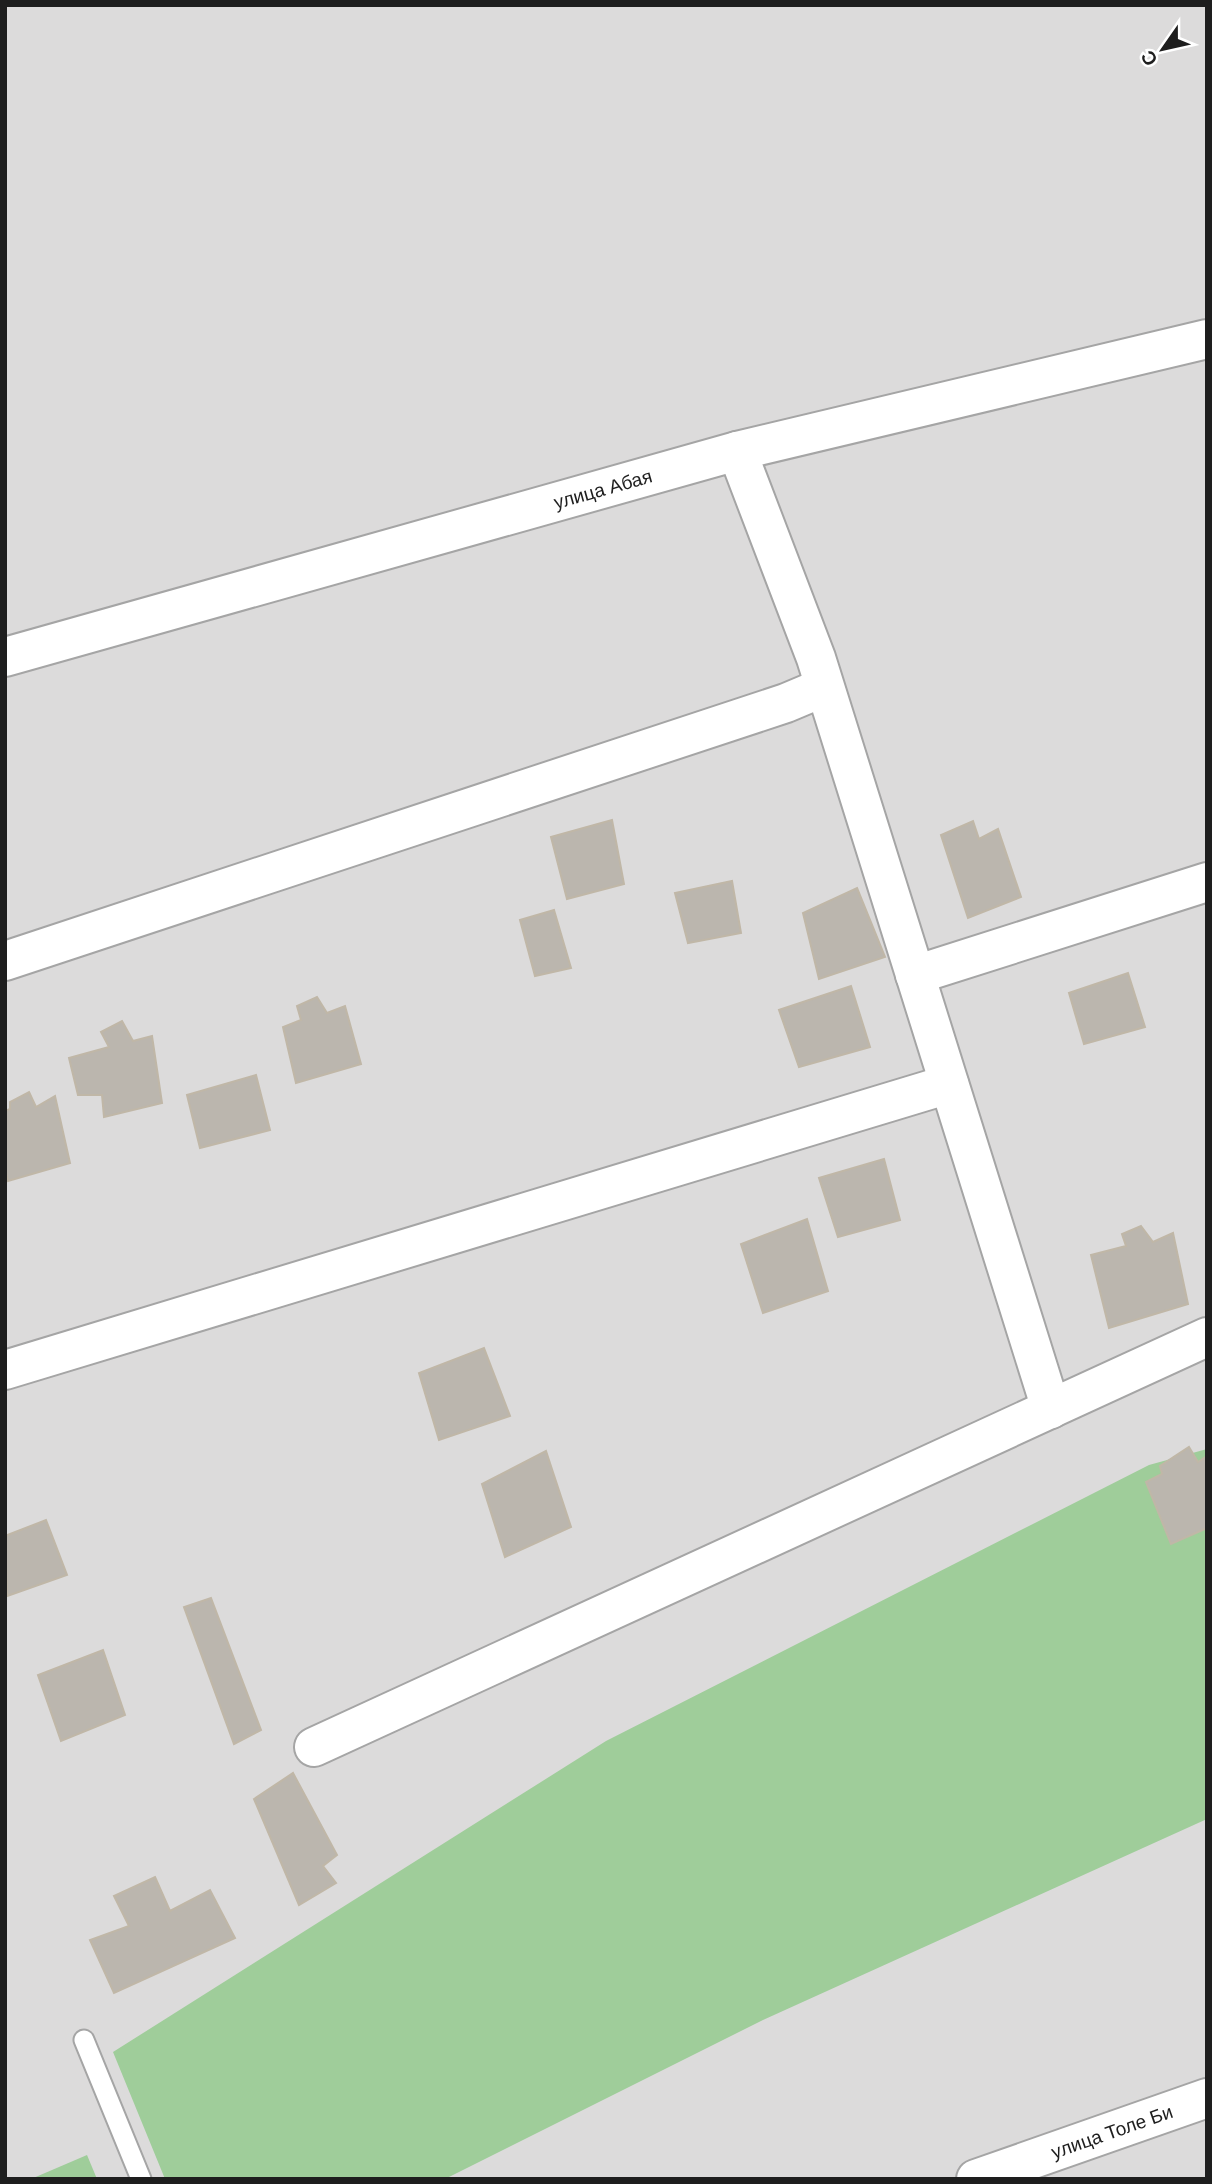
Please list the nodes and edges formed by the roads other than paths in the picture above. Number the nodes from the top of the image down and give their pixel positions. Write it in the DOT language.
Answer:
graph roads {
  1 [pos="1207,339"];
  2 [pos="737,451"];
  3 [pos="5,657"];
  4 [pos="824,687"];
  5 [pos="1207,882"];
  6 [pos="5,961"];
  7 [pos="915,975"];
  8 [pos="949,1084"];
  9 [pos="1207,1337"];
  10 [pos="5,1370"];
  11 [pos="1051,1409"];
  12 [pos="314,1747"];
  13 [pos="84,2040"];
  14 [pos="1207,2098"];
  15 [pos="141,2179"];
  16 [pos="976,2179"];
  1 -- 2 [label="street, улица Абая"];
  2 -- 3 [label="street, улица Абая"];
  2 -- 4 [label="street"];
  4 -- 6 [label="street"];
  4 -- 7 [label="street"];
  5 -- 7 [label="street"];
  7 -- 8 [label="street"];
  8 -- 10 [label="street"];
  8 -- 11 [label="street"];
  9 -- 11 [label="street"];
  11 -- 12 [label="street"];
  13 -- 15 [label="lane"];
  14 -- 16 [label="street, улица Толе Би"];
}
